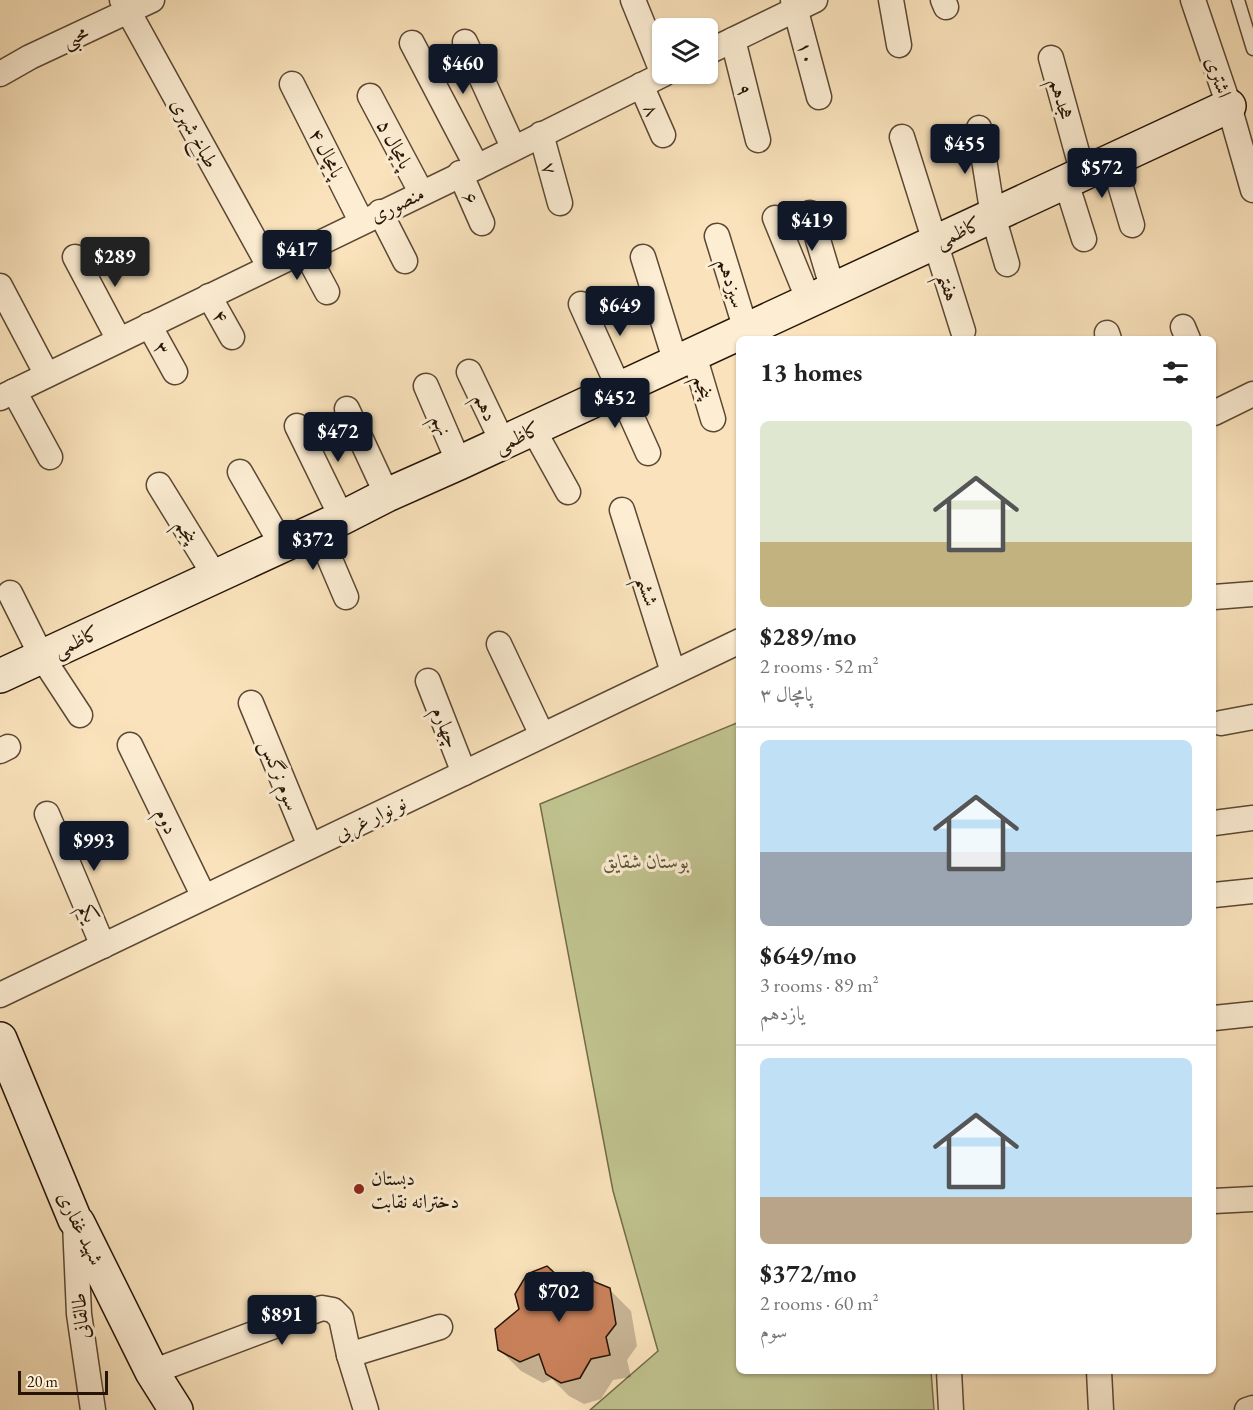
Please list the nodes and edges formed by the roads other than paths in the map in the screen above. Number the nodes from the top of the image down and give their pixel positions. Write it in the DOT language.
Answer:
graph roads {
  1 [pos="152,0"];
  2 [pos="633,0"];
  3 [pos="891,0"];
  4 [pos="1193,0"];
  5 [pos="1238,0"];
  6 [pos="801,3"];
  7 [pos="125,6"];
  8 [pos="733,40"];
  9 [pos="465,42"];
  10 [pos="412,43"];
  11 [pos="652,45"];
  12 [pos="899,45"];
  13 [pos="718,47"];
  14 [pos="1253,49"];
  15 [pos="1051,58"];
  16 [pos="0,74"];
  17 [pos="652,80"];
  18 [pos="292,84"];
  19 [pos="641,85"];
  20 [pos="370,96"];
  21 [pos="819,97"];
  22 [pos="1229,106"];
  23 [pos="979,128"];
  24 [pos="541,134"];
  25 [pos="663,135"];
  26 [pos="902,137"];
  27 [pos="758,140"];
  28 [pos="513,147"];
  29 [pos="1113,161"];
  30 [pos="469,170"];
  31 [pos="1075,178"];
  32 [pos="1253,190"];
  33 [pos="421,192"];
  34 [pos="560,203"];
  35 [pos="810,213"];
  36 [pos="993,216"];
  37 [pos="371,217"];
  38 [pos="776,218"];
  39 [pos="482,223"];
  40 [pos="1132,225"];
  41 [pos="717,236"];
  42 [pos="1084,239"];
  43 [pos="936,242"];
  44 [pos="304,249"];
  45 [pos="75,257"];
  46 [pos="643,257"];
  47 [pos="405,261"];
  48 [pos="1007,264"];
  49 [pos="269,266"];
  50 [pos="0,286"];
  51 [pos="327,291"];
  52 [pos="209,296"];
  53 [pos="821,296"];
  54 [pos="581,304"];
  55 [pos="149,325"];
  56 [pos="763,330"];
  57 [pos="963,331"];
  58 [pos="747,336"];
  59 [pos="232,337"];
  60 [pos="119,340"];
  61 [pos="736,340"];
  62 [pos="685,359"];
  63 [pos="175,372"];
  64 [pos="469,372"];
  65 [pos="46,375"];
  66 [pos="426,386"];
  67 [pos="621,388"];
  68 [pos="7,394"];
  69 [pos="1253,394"];
  70 [pos="347,409"];
  71 [pos="1216,409"];
  72 [pos="713,419"];
  73 [pos="297,426"];
  74 [pos="533,429"];
  75 [pos="503,443"];
  76 [pos="648,453"];
  77 [pos="50,458"];
  78 [pos="459,464"];
  79 [pos="240,472"];
  80 [pos="159,485"];
  81 [pos="568,492"];
  82 [pos="387,495"];
  83 [pos="622,510"];
  84 [pos="330,523"];
  85 [pos="282,545"];
  86 [pos="214,576"];
  87 [pos="10,593"];
  88 [pos="1253,594"];
  89 [pos="346,597"];
  90 [pos="1216,597"];
  91 [pos="736,643"];
  92 [pos="499,644"];
  93 [pos="42,657"];
  94 [pos="673,672"];
  95 [pos="0,676"];
  96 [pos="428,681"];
  97 [pos="251,703"];
  98 [pos="80,715"];
  99 [pos="1253,717"];
  100 [pos="1221,723"];
  101 [pos="542,735"];
  102 [pos="130,745"];
  103 [pos="464,772"];
  104 [pos="47,814"];
  105 [pos="1253,818"];
  106 [pos="1216,823"];
  107 [pos="310,846"];
  108 [pos="1253,891"];
  109 [pos="1216,895"];
  110 [pos="204,897"];
  111 [pos="103,946"];
  112 [pos="0,995"];
  113 [pos="1253,1014"];
  114 [pos="1216,1018"];
  115 [pos="0,1039"];
  116 [pos="1253,1199"];
  117 [pos="1216,1202"];
  118 [pos="75,1221"];
  119 [pos="440,1327"];
  120 [pos="349,1355"];
  121 [pos="152,1372"];
  122 [pos="949,1374"];
  123 [pos="1099,1374"];
  124 [pos="1253,1408"];
  125 [pos="93,1410"];
  126 [pos="176,1410"];
  127 [pos="366,1410"];
  128 [pos="951,1410"];
  129 [pos="1101,1410"];
  130 [pos="1247,1410"];
  1 -- 7 [label="street, محبی"];
  2 -- 11 [label="street"];
  3 -- 12 [label="street"];
  4 -- 22 [label="street, اشتری"];
  5 -- 14 [label="lane"];
  6 -- 8 [label="street"];
  6 -- 21 [label="street, ۱۰"];
  7 -- 16 [label="street, محبی"];
  7 -- 49 [label="street, طباخ شهری"];
  8 -- 13 [label="street"];
  8 -- 27 [label="street, ۹"];
  9 -- 28 [label="street"];
  10 -- 30 [label="street, ۶"];
  15 -- 31 [label="street, هجدهم"];
  17 -- 19 [label="street, منصوری"];
  18 -- 37 [label="street, پامچال ۴"];
  19 -- 24 [label="street, منصوری"];
  19 -- 25 [label="street, ۸"];
  20 -- 33 [label="street, ۵ پامچال"];
  22 -- 29 [label="street, کاظمی"];
  22 -- 32 [label="street, اشتری"];
  23 -- 36 [label="street"];
  24 -- 28 [label="street, منصوری"];
  24 -- 34 [label="street, ۷"];
  26 -- 43 [label="street, هفتم"];
  28 -- 30 [label="street, منصوری"];
  29 -- 31 [label="street, کاظمی"];
  29 -- 40 [label="street"];
  30 -- 33 [label="street, منصوری"];
  30 -- 39 [label="street, ۶"];
  31 -- 36 [label="street, کاظمی"];
  31 -- 42 [label="street"];
  33 -- 37 [label="street, منصوری"];
  35 -- 53 [label="street"];
  36 -- 43 [label="street, کاظمی"];
  36 -- 48 [label="street"];
  37 -- 44 [label="street, منصوری"];
  37 -- 47 [label="street"];
  38 -- 53 [label="street"];
  41 -- 56 [label="street, سیزدهم"];
  43 -- 53 [label="street, کاظمی"];
  43 -- 57 [label="street, هفتم"];
  44 -- 49 [label="street, منصوری"];
  44 -- 51 [label="street"];
  45 -- 60 [label="street"];
  46 -- 62 [label="street, پنجم"];
  49 -- 52 [label="street, منصوری"];
  50 -- 65 [label="street"];
  52 -- 55 [label="street, منصوری"];
  52 -- 59 [label="street, ۴"];
  53 -- 56 [label="street, کاظمی"];
  54 -- 67 [label="street"];
  55 -- 60 [label="street, منصوری"];
  55 -- 63 [label="street, ۳"];
  56 -- 58 [label="street, کاظمی"];
  60 -- 65 [label="street, منصوری"];
  61 -- 62 [label="street, کاظمی"];
  62 -- 67 [label="street, کاظمی"];
  62 -- 72 [label="street, پنجم"];
  64 -- 75 [label="street, دهم"];
  65 -- 68 [label="street, منصوری"];
  66 -- 78 [label="street, نهم"];
  67 -- 74 [label="street, کاظمی"];
  67 -- 76 [label="street"];
  68 -- 77 [label="street"];
  69 -- 71 [label="street"];
  70 -- 82 [label="street"];
  73 -- 84 [label="street"];
  74 -- 75 [label="street, کاظمی"];
  74 -- 81 [label="street"];
  75 -- 78 [label="street, کاظمی"];
  78 -- 82 [label="street, کاظمی"];
  79 -- 85 [label="street"];
  80 -- 86 [label="street, پنجم"];
  82 -- 84 [label="street, کاظمی"];
  83 -- 94 [label="street, ششم"];
  84 -- 85 [label="street, کاظمی"];
  84 -- 89 [label="street"];
  85 -- 86 [label="street, کاظمی"];
  86 -- 93 [label="street, کاظمی"];
  87 -- 93 [label="street"];
  88 -- 90 [label="street"];
  91 -- 94 [label="street, نو نوار غربی"];
  92 -- 101 [label="street"];
  93 -- 95 [label="street, کاظمی"];
  93 -- 98 [label="street"];
  94 -- 101 [label="street, نو نوار غربی"];
  96 -- 103 [label="street, چهارم"];
  97 -- 107 [label="street, سوم نرگس"];
  99 -- 100 [label="street"];
  101 -- 103 [label="street, نو نوار غربی"];
  102 -- 110 [label="street, دوم"];
  103 -- 107 [label="street, نو نوار غربی"];
  104 -- 111 [label="street, یکم"];
  105 -- 106 [label="street"];
  107 -- 110 [label="street, نو نوار غربی"];
  108 -- 109 [label="street"];
  110 -- 111 [label="street, نو نوار غربی"];
  111 -- 112 [label="street, نو نوار غربی"];
  113 -- 114 [label="street"];
  115 -- 118 [label="street, شهید غفاری"];
  116 -- 117 [label="street"];
  118 -- 121 [label="street, شهید غفاری"];
  118 -- 125 [label="street, طالقانی"];
  119 -- 120 [label="street"];
  120 -- 121 [label="street"];
  120 -- 127 [label="street"];
  121 -- 126 [label="street, شهید غفاری"];
  122 -- 128 [label="street"];
  123 -- 129 [label="street"];
  124 -- 130 [label="street"];
}
